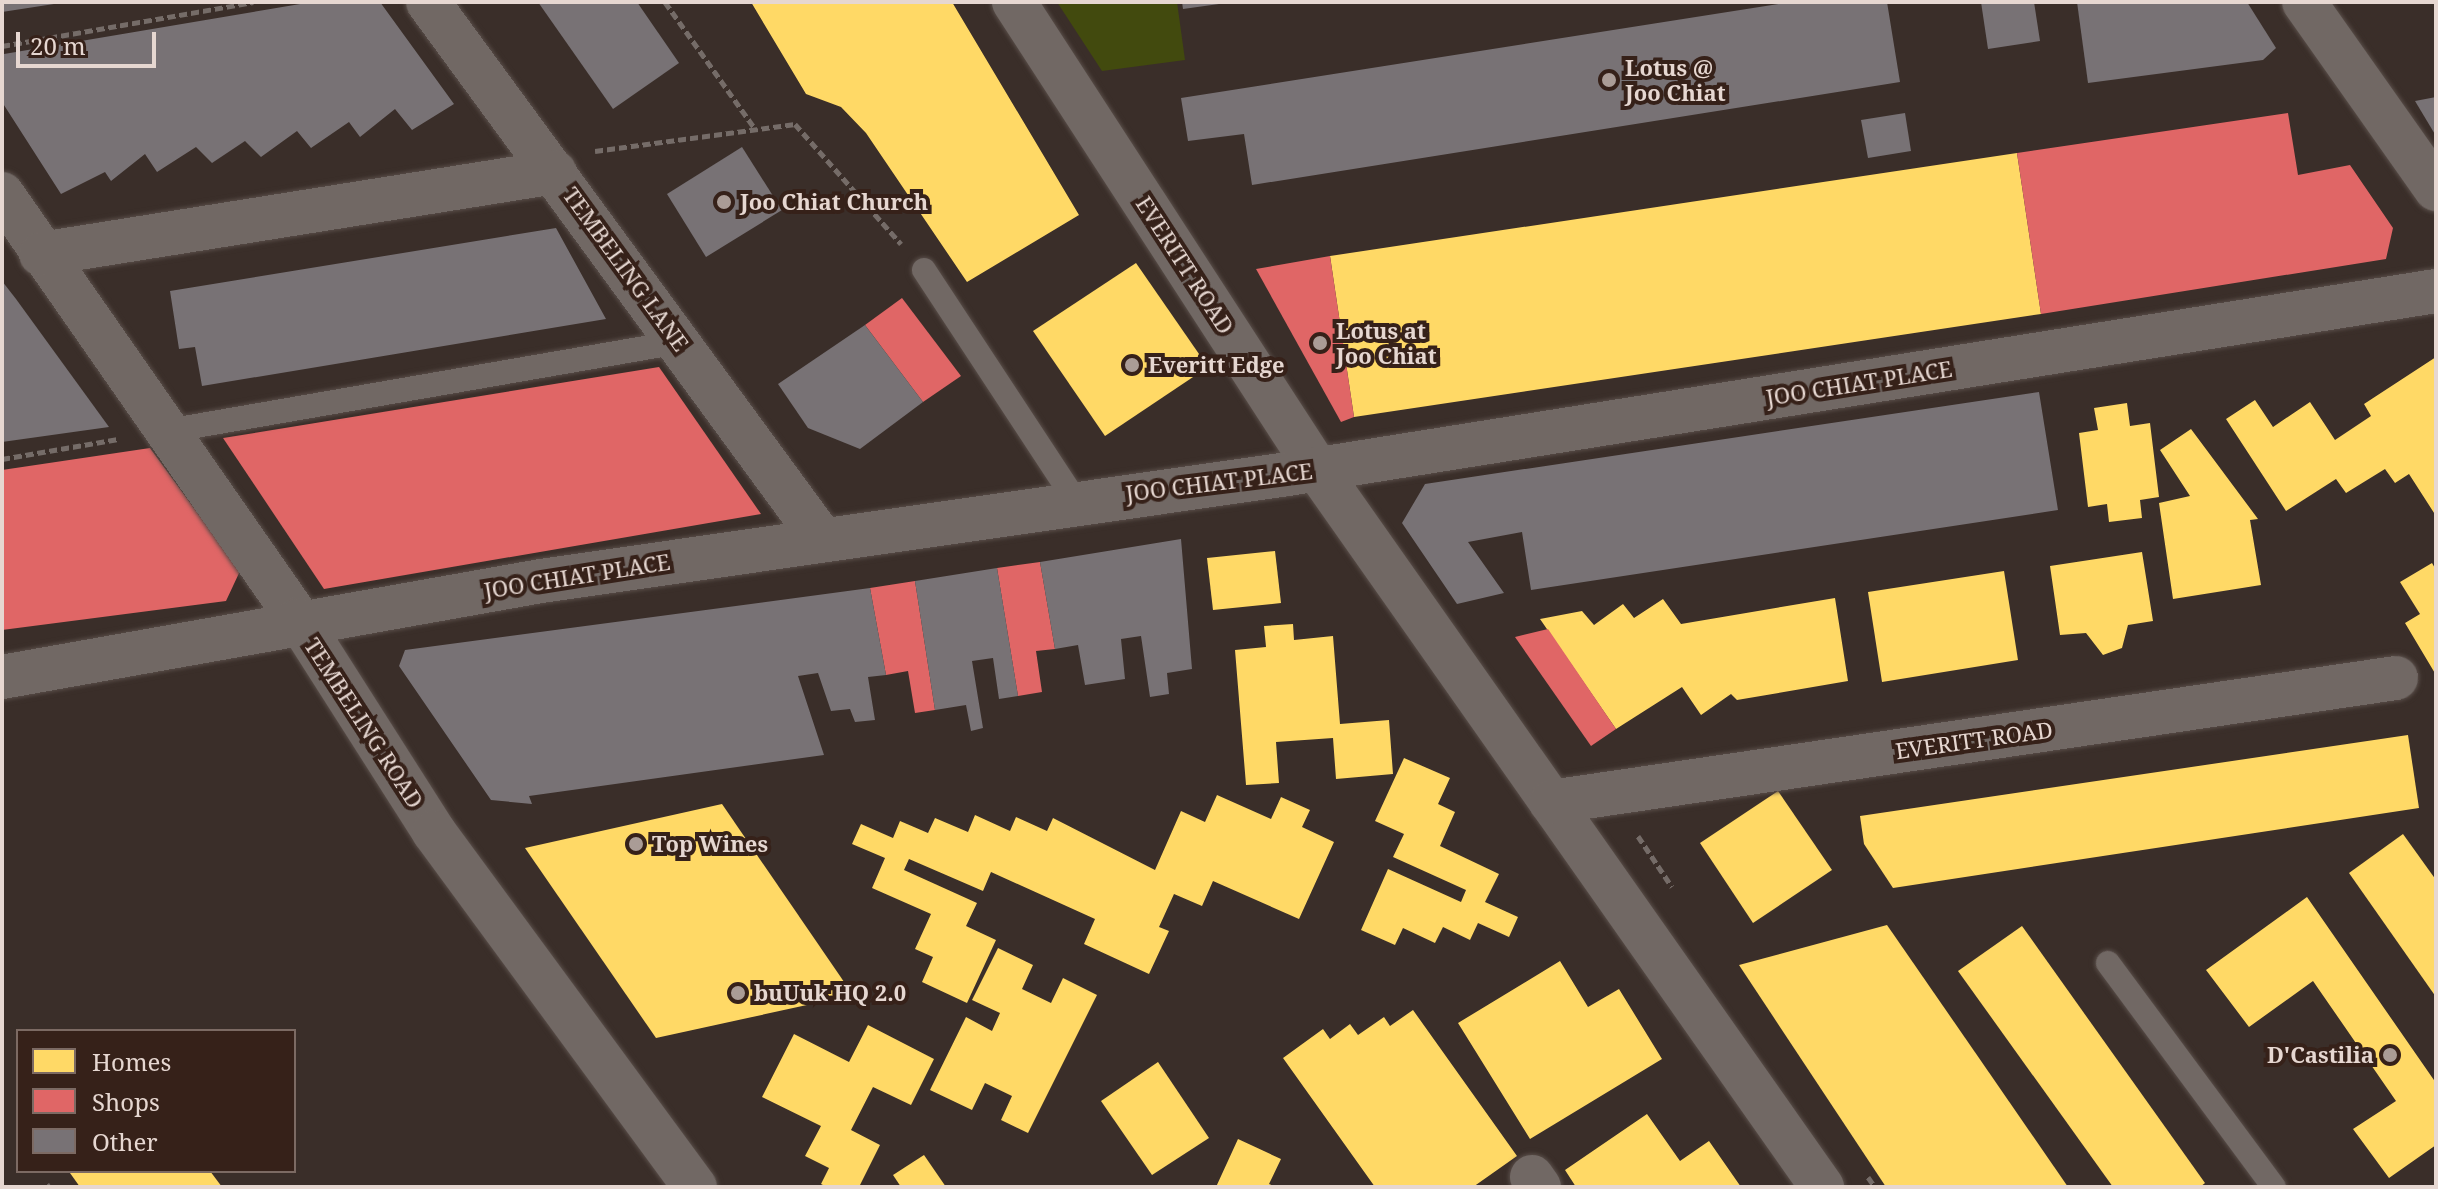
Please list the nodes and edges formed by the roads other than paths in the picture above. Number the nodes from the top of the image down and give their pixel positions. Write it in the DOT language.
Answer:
graph roads {
  1 [pos="428,2"];
  2 [pos="1014,2"];
  3 [pos="2304,2"];
  4 [pos="572,162"];
  5 [pos="2436,189"];
  6 [pos="5,204"];
  7 [pos="41,254"];
  8 [pos="924,270"];
  9 [pos="2436,291"];
  10 [pos="679,342"];
  11 [pos="167,431"];
  12 [pos="1317,469"];
  13 [pos="1075,500"];
  14 [pos="821,538"];
  15 [pos="299,620"];
  16 [pos="2,677"];
  17 [pos="2396,678"];
  18 [pos="1551,802"];
  19 [pos="2108,963"];
  20 [pos="695,1187"];
  21 [pos="1822,1187"];
  22 [pos="2274,1187"];
  1 -- 4 [label="street, TEMBELING LANE"];
  2 -- 12 [label="street, EVERITT ROAD"];
  3 -- 5 [label="street"];
  4 -- 7 [label="street"];
  4 -- 10 [label="street, TEMBELING LANE"];
  6 -- 7 [label="street, TEMBELING ROAD"];
  7 -- 11 [label="street, TEMBELING ROAD"];
  8 -- 13 [label="lane"];
  9 -- 12 [label="street, JOO CHIAT PLACE"];
  10 -- 11 [label="lane"];
  10 -- 14 [label="street, TEMBELING LANE"];
  11 -- 15 [label="street, TEMBELING ROAD"];
  12 -- 13 [label="street, JOO CHIAT PLACE"];
  12 -- 18 [label="street, EVERITT ROAD"];
  13 -- 14 [label="street, JOO CHIAT PLACE"];
  14 -- 15 [label="street, JOO CHIAT PLACE"];
  15 -- 16 [label="street, JOO CHIAT PLACE"];
  15 -- 20 [label="street, TEMBELING ROAD"];
  17 -- 18 [label="street, EVERITT ROAD"];
  18 -- 21 [label="street, EVERITT ROAD"];
  19 -- 22 [label="lane"];
}
